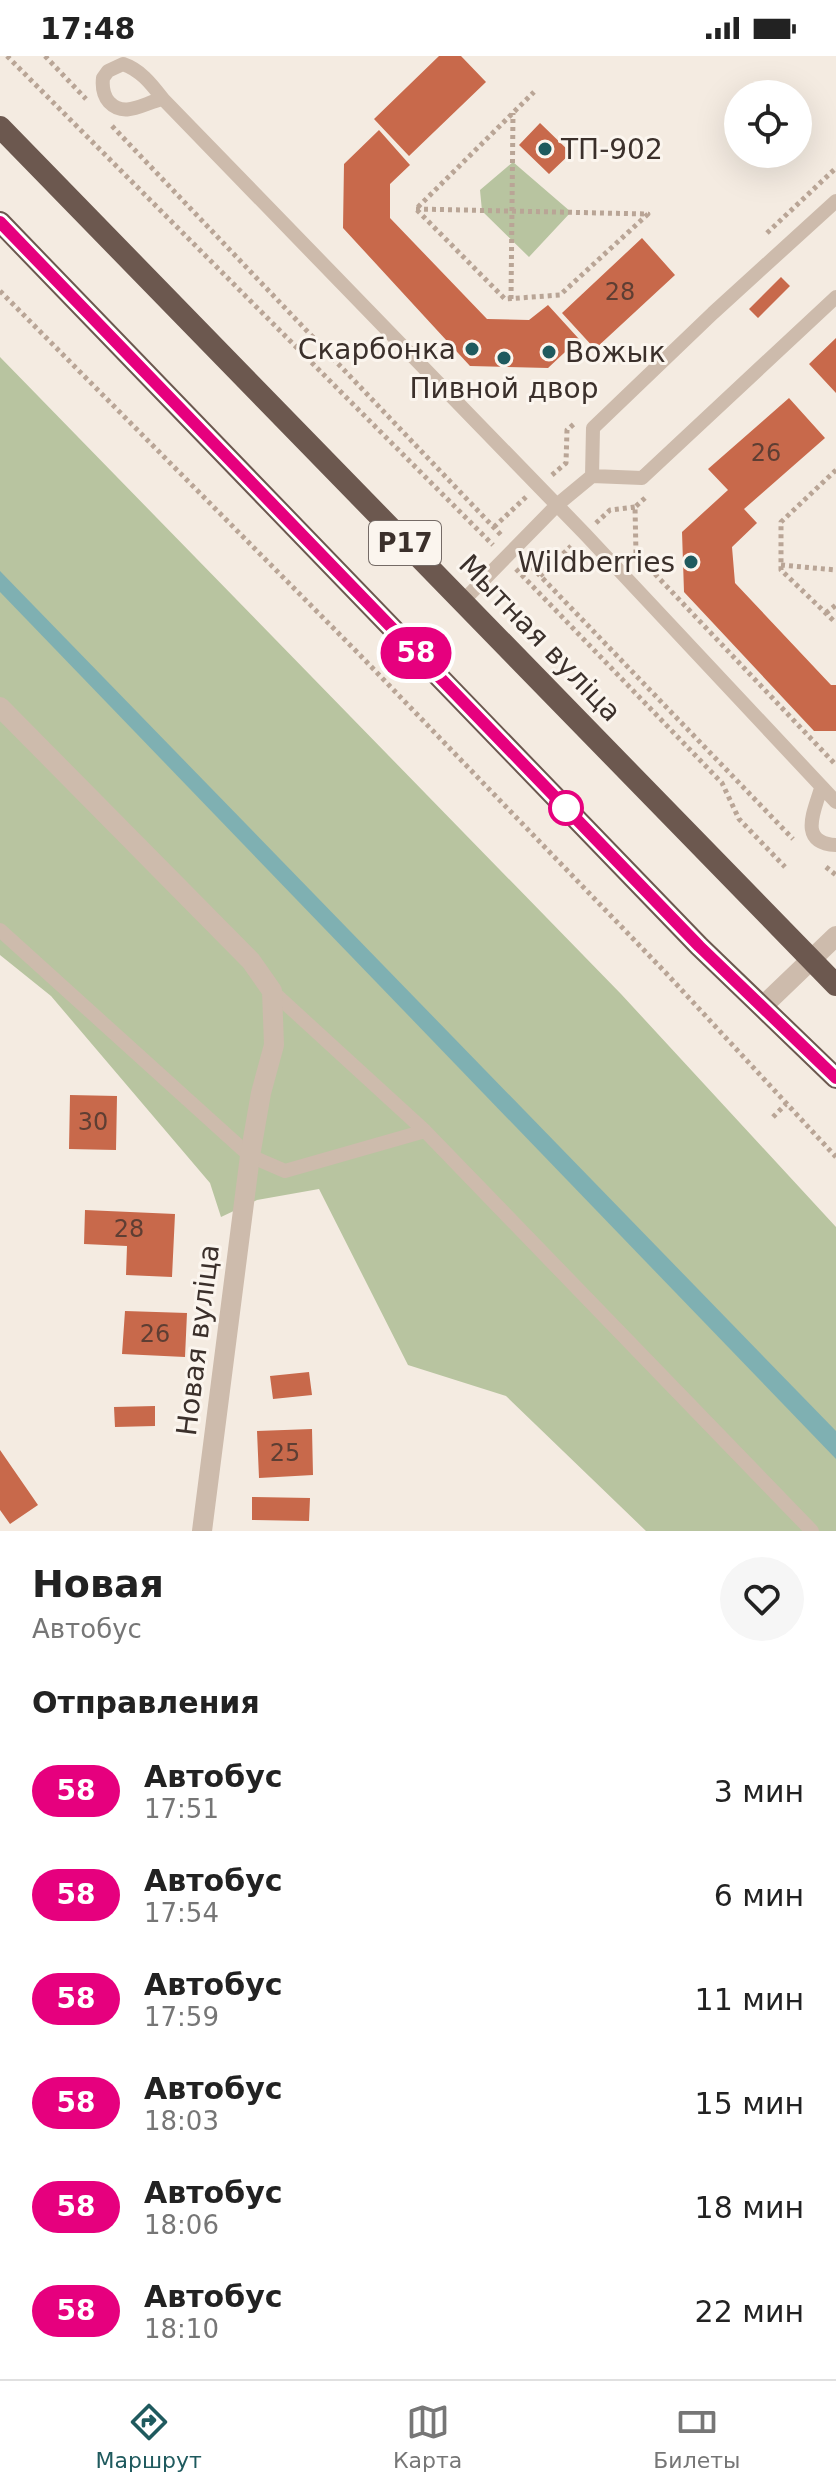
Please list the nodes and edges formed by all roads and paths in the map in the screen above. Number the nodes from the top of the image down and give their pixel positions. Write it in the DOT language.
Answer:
graph roads {
  1 [pos="7,56"];
  2 [pos="45,56"];
  3 [pos="534,92"];
  4 [pos="163,99"];
  5 [pos="87,100"];
  6 [pos="513,113"];
  7 [pos="108,122"];
  8 [pos="0,127"];
  9 [pos="836,168"];
  10 [pos="836,201"];
  11 [pos="416,209"];
  12 [pos="513,211"];
  13 [pos="0,222"];
  14 [pos="758,242"];
  15 [pos="0,291"];
  16 [pos="836,297"];
  17 [pos="511,299"];
  18 [pos="836,470"];
  19 [pos="592,476"];
  20 [pos="647,496"];
  21 [pos="557,505"];
  22 [pos="510,554"];
  23 [pos="781,565"];
  24 [pos="836,570"];
  25 [pos="462,602"];
  26 [pos="836,605"];
  27 [pos="826,613"];
  28 [pos="836,623"];
  29 [pos="0,707"];
  30 [pos="836,765"];
  31 [pos="821,788"];
  32 [pos="836,802"];
  33 [pos="836,845"];
  34 [pos="802,849"];
  35 [pos="785,867"];
  36 [pos="826,867"];
  37 [pos="836,875"];
  38 [pos="0,930"];
  39 [pos="836,936"];
  40 [pos="811,959"];
  41 [pos="836,985"];
  42 [pos="272,991"];
  43 [pos="763,1006"];
  44 [pos="836,1078"];
  45 [pos="786,1104"];
  46 [pos="773,1117"];
  47 [pos="425,1131"];
  48 [pos="250,1156"];
  49 [pos="836,1157"];
  50 [pos="202,1531"];
  51 [pos="812,1531"];
  1 -- 22 [label="path"];
  2 -- 5 [label="path"];
  3 -- 6 [label="path"];
  4 -- 21 [label="lane"];
  6 -- 11 [label="path"];
  6 -- 12 [label="path"];
  7 -- 22 [label="path"];
  8 -- 25 [label="highway, Мытная вуліца / Р17"];
  9 -- 14 [label="path"];
  10 -- 19 [label="lane"];
  11 -- 12 [label="path"];
  11 -- 17 [label="path"];
  12 -- 17 [label="path"];
  12 -- 17 [label="path"];
  13 -- 43 [label="highway, Р17"];
  15 -- 45 [label="path"];
  16 -- 19 [label="lane"];
  18 -- 23 [label="path"];
  19 -- 21 [label="lane"];
  20 -- 30 [label="path"];
  21 -- 22 [label="lane"];
  21 -- 31 [label="lane"];
  22 -- 25 [label="lane"];
  22 -- 34 [label="path"];
  22 -- 35 [label="path"];
  23 -- 24 [label="path"];
  23 -- 27 [label="path"];
  25 -- 40 [label="highway, Мытная вуліца / Р17"];
  26 -- 27 [label="path"];
  27 -- 28 [label="path"];
  29 -- 42 [label="street"];
  31 -- 32 [label="lane"];
  31 -- 33 [label="lane"];
  36 -- 37 [label="path"];
  38 -- 48 [label="lane"];
  39 -- 40 [label="street"];
  40 -- 41 [label="highway, Мытная вуліца / Р17"];
  40 -- 43 [label="street"];
  42 -- 47 [label="lane"];
  42 -- 48 [label="street, Новая вуліца"];
  43 -- 44 [label="highway, Р17"];
  45 -- 46 [label="path"];
  45 -- 49 [label="path"];
  47 -- 48 [label="lane"];
  47 -- 51 [label="lane"];
  48 -- 50 [label="street, Новая вуліца"];
}
